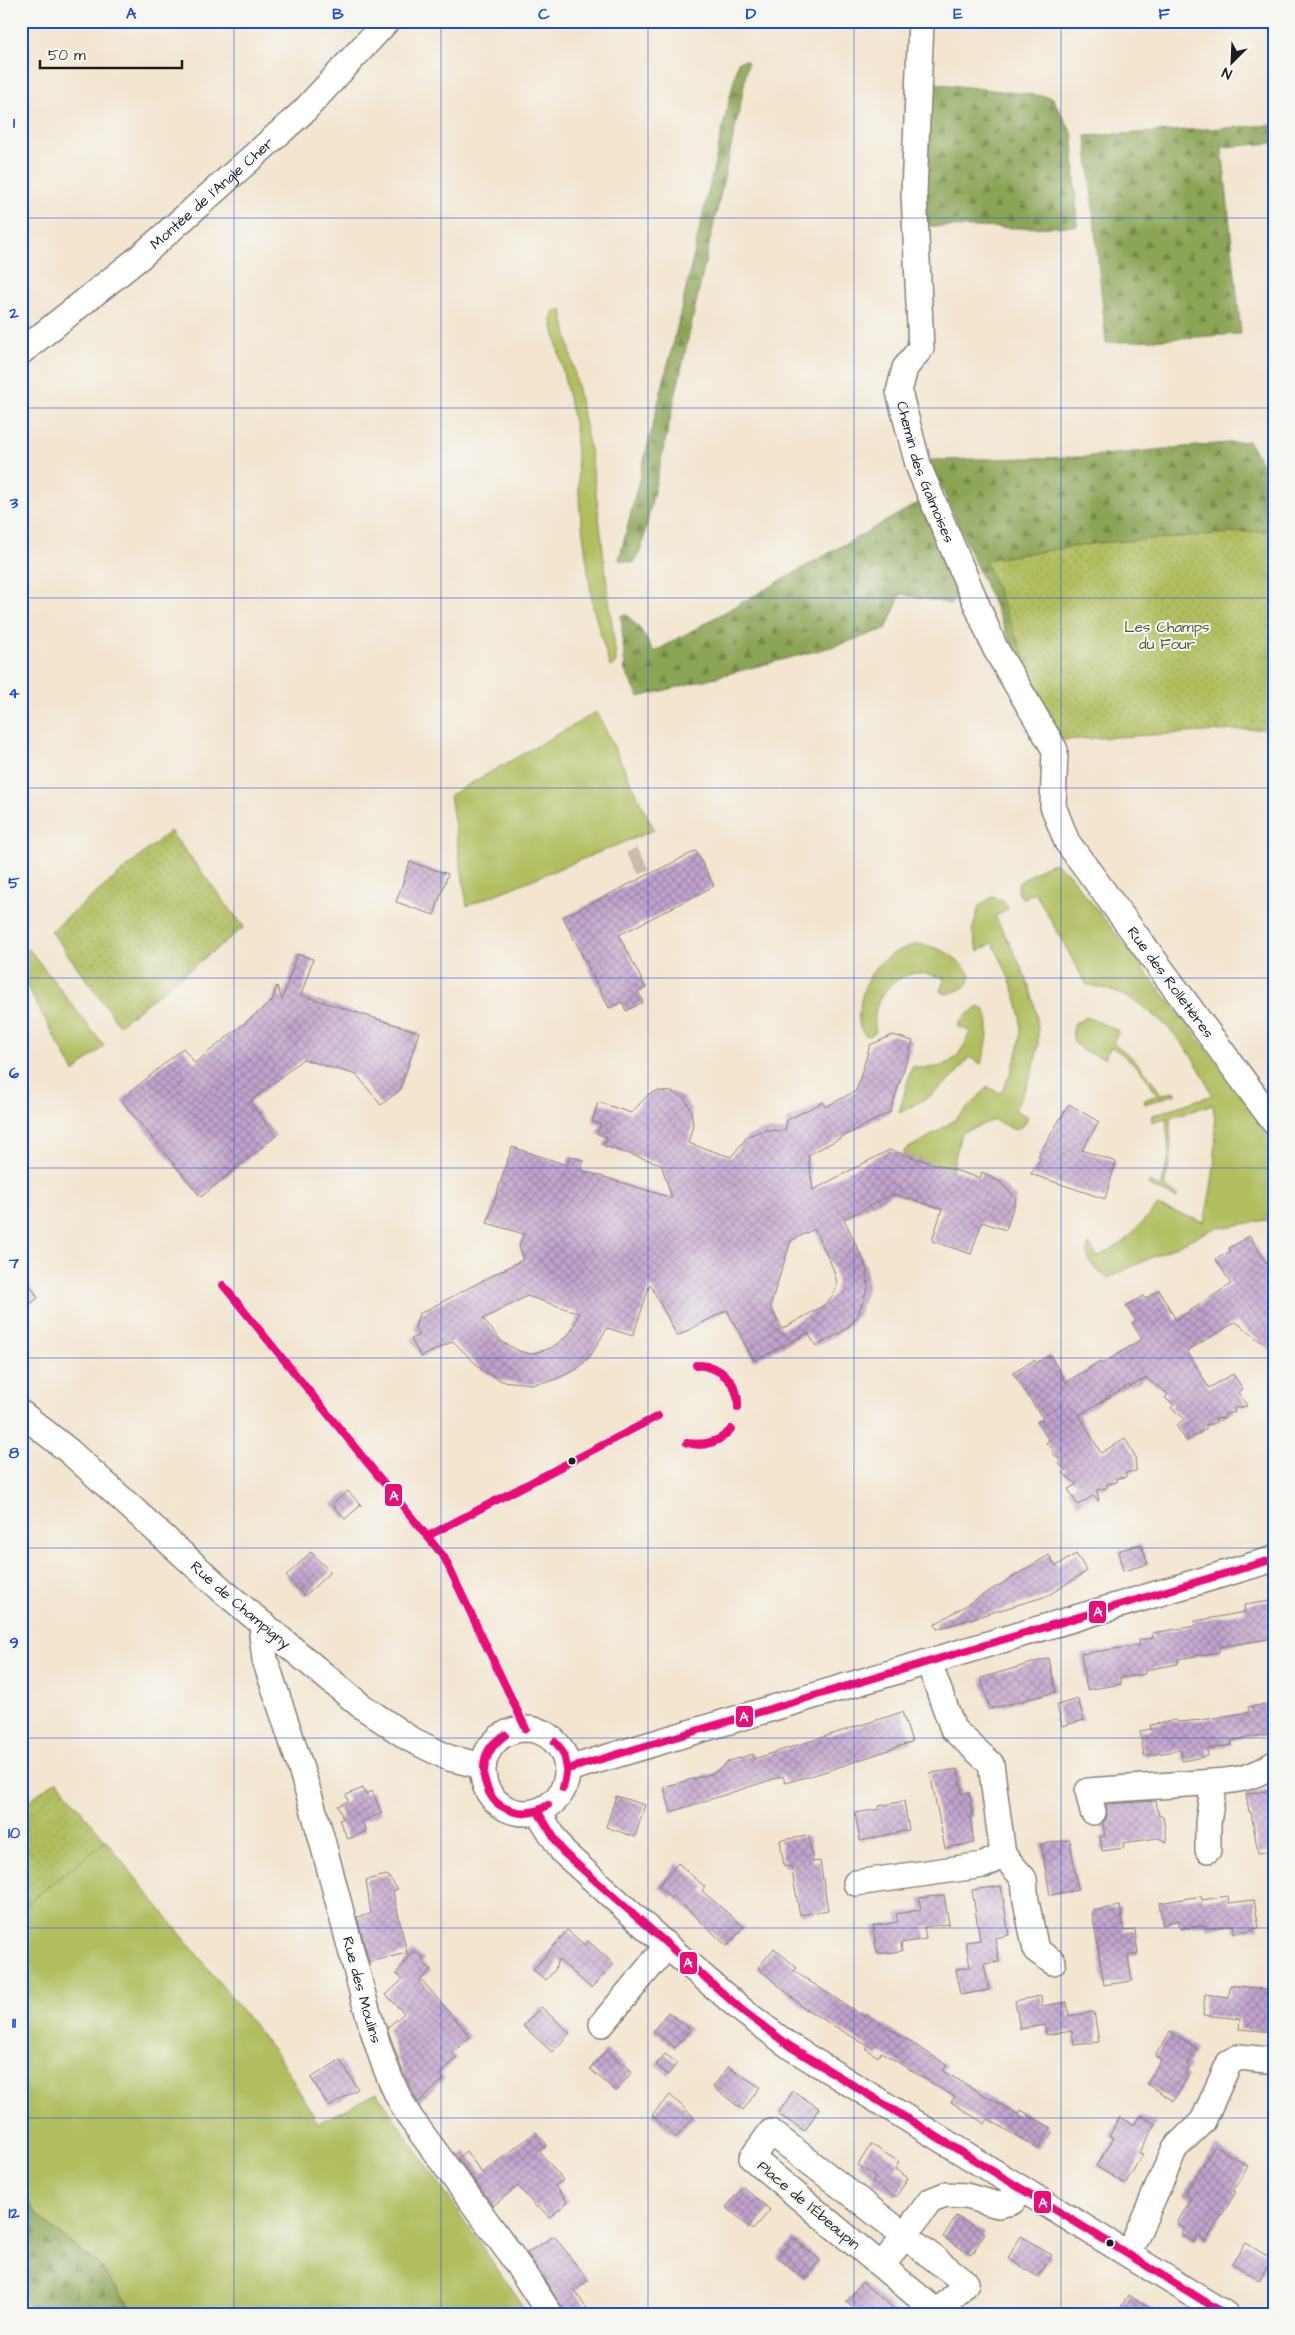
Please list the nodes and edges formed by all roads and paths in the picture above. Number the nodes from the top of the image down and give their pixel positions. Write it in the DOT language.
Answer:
graph roads {
  1 [pos="387,21"];
  2 [pos="921,21"];
  3 [pos="21,352"];
  4 [pos="1067,842"];
  5 [pos="1274,1122"];
  6 [pos="26,1426"];
  7 [pos="1274,1559"];
  8 [pos="266,1626"];
  9 [pos="929,1663"];
  10 [pos="1274,1764"];
  11 [pos="483,1766"];
  12 [pos="568,1769"];
  13 [pos="1214,1782"];
  14 [pos="538,1812"];
  15 [pos="1092,1812"];
  16 [pos="1208,1850"];
  17 [pos="1003,1855"];
  18 [pos="856,1883"];
  19 [pos="667,1946"];
  20 [pos="1053,1962"];
  21 [pos="602,2024"];
  22 [pos="1267,2060"];
  23 [pos="1022,2189"];
  24 [pos="904,2236"];
  25 [pos="1129,2253"];
  26 [pos="882,2266"];
  27 [pos="550,2314"];
  28 [pos="1225,2314"];
  1 -- 3 [label="street, Montée de l'Angle Cher"];
  2 -- 4 [label="street, Chemin des Galmoises"];
  4 -- 5 [label="street, Rue des Rolletières"];
  6 -- 8 [label="street, Rue de Champigny"];
  7 -- 9 [label="street"];
  8 -- 11 [label="street, Rue de Champigny"];
  8 -- 27 [label="street, Rue des Moulins"];
  9 -- 12 [label="street"];
  9 -- 17 [label="street"];
  10 -- 13 [label="street"];
  11 -- 12 [label="street"];
  11 -- 14 [label="street"];
  12 -- 14 [label="street"];
  13 -- 15 [label="street"];
  13 -- 16 [label="street"];
  14 -- 19 [label="street"];
  17 -- 18 [label="street"];
  17 -- 20 [label="street"];
  19 -- 21 [label="street"];
  19 -- 23 [label="street"];
  22 -- 25 [label="street"];
  23 -- 24 [label="street"];
  23 -- 25 [label="street"];
  24 -- 26 [label="street"];
  24 -- 26 [label="street, Place de l'Ébeaupin"];
  24 -- 26 [label="street, Place de l'Ébeaupin"];
  25 -- 28 [label="street"];
}
